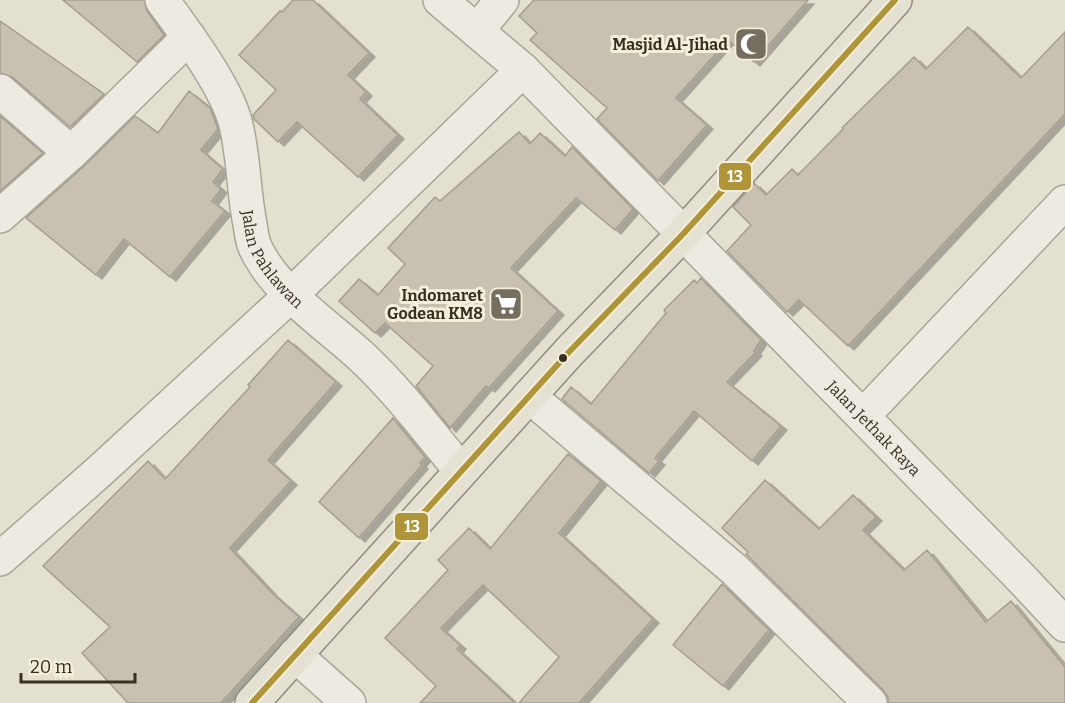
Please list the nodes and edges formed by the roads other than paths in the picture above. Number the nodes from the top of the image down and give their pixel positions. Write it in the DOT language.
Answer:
graph roads {
  1 [pos="162,0"];
  2 [pos="440,0"];
  3 [pos="502,0"];
  4 [pos="894,0"];
  5 [pos="477,31"];
  6 [pos="189,37"];
  7 [pos="523,70"];
  8 [pos="0,91"];
  9 [pos="71,153"];
  10 [pos="1065,202"];
  11 [pos="0,216"];
  12 [pos="684,233"];
  13 [pos="291,295"];
  14 [pos="529,396"];
  15 [pos="863,416"];
  16 [pos="461,471"];
  17 [pos="0,559"];
  18 [pos="1065,625"];
  19 [pos="295,655"];
  20 [pos="252,703"];
  21 [pos="349,703"];
  22 [pos="870,703"];
  1 -- 6 [label="street, Jalan Pahlawan"];
  2 -- 5 [label="street, Jalan Jethak Raya"];
  3 -- 5 [label="street"];
  4 -- 12 [label="main road"];
  5 -- 7 [label="street, Jalan Jethak Raya"];
  6 -- 9 [label="street"];
  6 -- 13 [label="street, Jalan Pahlawan"];
  7 -- 12 [label="street, Jalan Jethak Raya"];
  7 -- 13 [label="street"];
  8 -- 9 [label="street"];
  9 -- 11 [label="street"];
  10 -- 15 [label="street"];
  12 -- 14 [label="main road"];
  12 -- 15 [label="street, Jalan Jethak Raya"];
  13 -- 16 [label="street, Jalan Pahlawan"];
  13 -- 17 [label="street"];
  14 -- 16 [label="main road"];
  14 -- 22 [label="street"];
  15 -- 18 [label="street, Jalan Jethak Raya"];
  16 -- 19 [label="main road"];
  19 -- 20 [label="main road"];
  19 -- 21 [label="street"];
}
